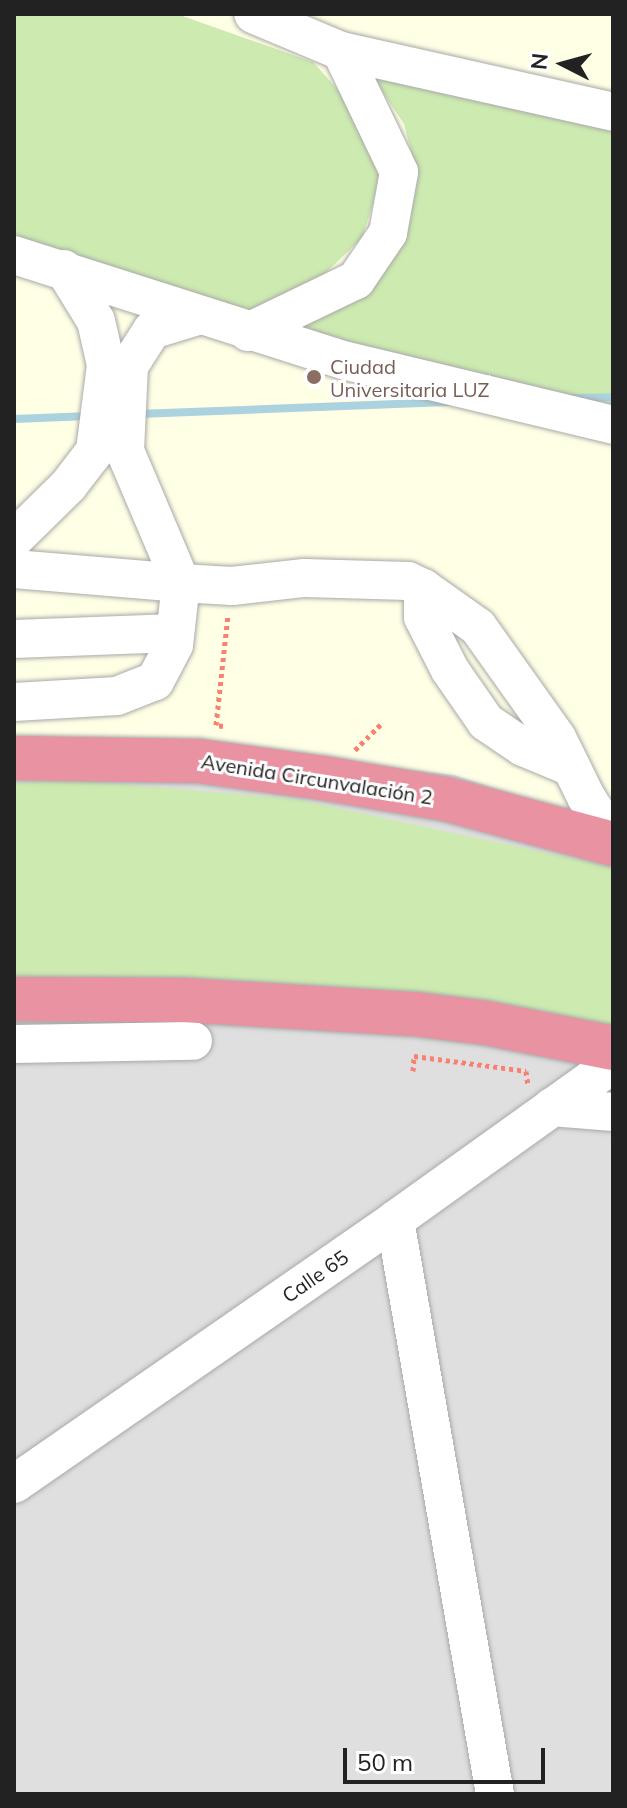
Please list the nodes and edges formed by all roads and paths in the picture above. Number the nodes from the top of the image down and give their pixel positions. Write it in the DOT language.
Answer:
graph roads {
  1 [pos="253,14"];
  2 [pos="341,51"];
  3 [pos="613,112"];
  4 [pos="14,255"];
  5 [pos="64,269"];
  6 [pos="197,316"];
  7 [pos="248,332"];
  8 [pos="613,425"];
  9 [pos="14,539"];
  10 [pos="14,569"];
  11 [pos="181,583"];
  12 [pos="232,586"];
  13 [pos="175,633"];
  14 [pos="14,639"];
  15 [pos="14,702"];
  16 [pos="383,722"];
  17 [pos="232,728"];
  18 [pos="354,750"];
  19 [pos="14,758"];
  20 [pos="613,842"];
  21 [pos="14,999"];
  22 [pos="193,1041"];
  23 [pos="14,1044"];
  24 [pos="613,1048"];
  25 [pos="613,1064"];
  26 [pos="413,1071"];
  27 [pos="613,1112"];
  28 [pos="541,1115"];
  29 [pos="395,1220"];
  30 [pos="14,1484"];
  31 [pos="495,1794"];
  1 -- 2 [label="street"];
  2 -- 3 [label="street"];
  2 -- 7 [label="street"];
  4 -- 5 [label="street"];
  5 -- 6 [label="street"];
  5 -- 9 [label="street"];
  6 -- 7 [label="street"];
  6 -- 11 [label="street"];
  7 -- 8 [label="street"];
  10 -- 11 [label="street"];
  11 -- 12 [label="street"];
  11 -- 13 [label="street"];
  12 -- 17 [label="path"];
  12 -- 20 [label="street"];
  13 -- 14 [label="street"];
  13 -- 15 [label="street"];
  16 -- 18 [label="path"];
  19 -- 20 [label="highway, Avenida Circunvalación 2"];
  21 -- 24 [label="highway"];
  22 -- 23 [label="street"];
  25 -- 28 [label="street, Calle 65"];
  26 -- 28 [label="path"];
  27 -- 28 [label="street"];
  28 -- 29 [label="street, Calle 65"];
  29 -- 30 [label="street, Calle 65"];
  29 -- 31 [label="street"];
}
